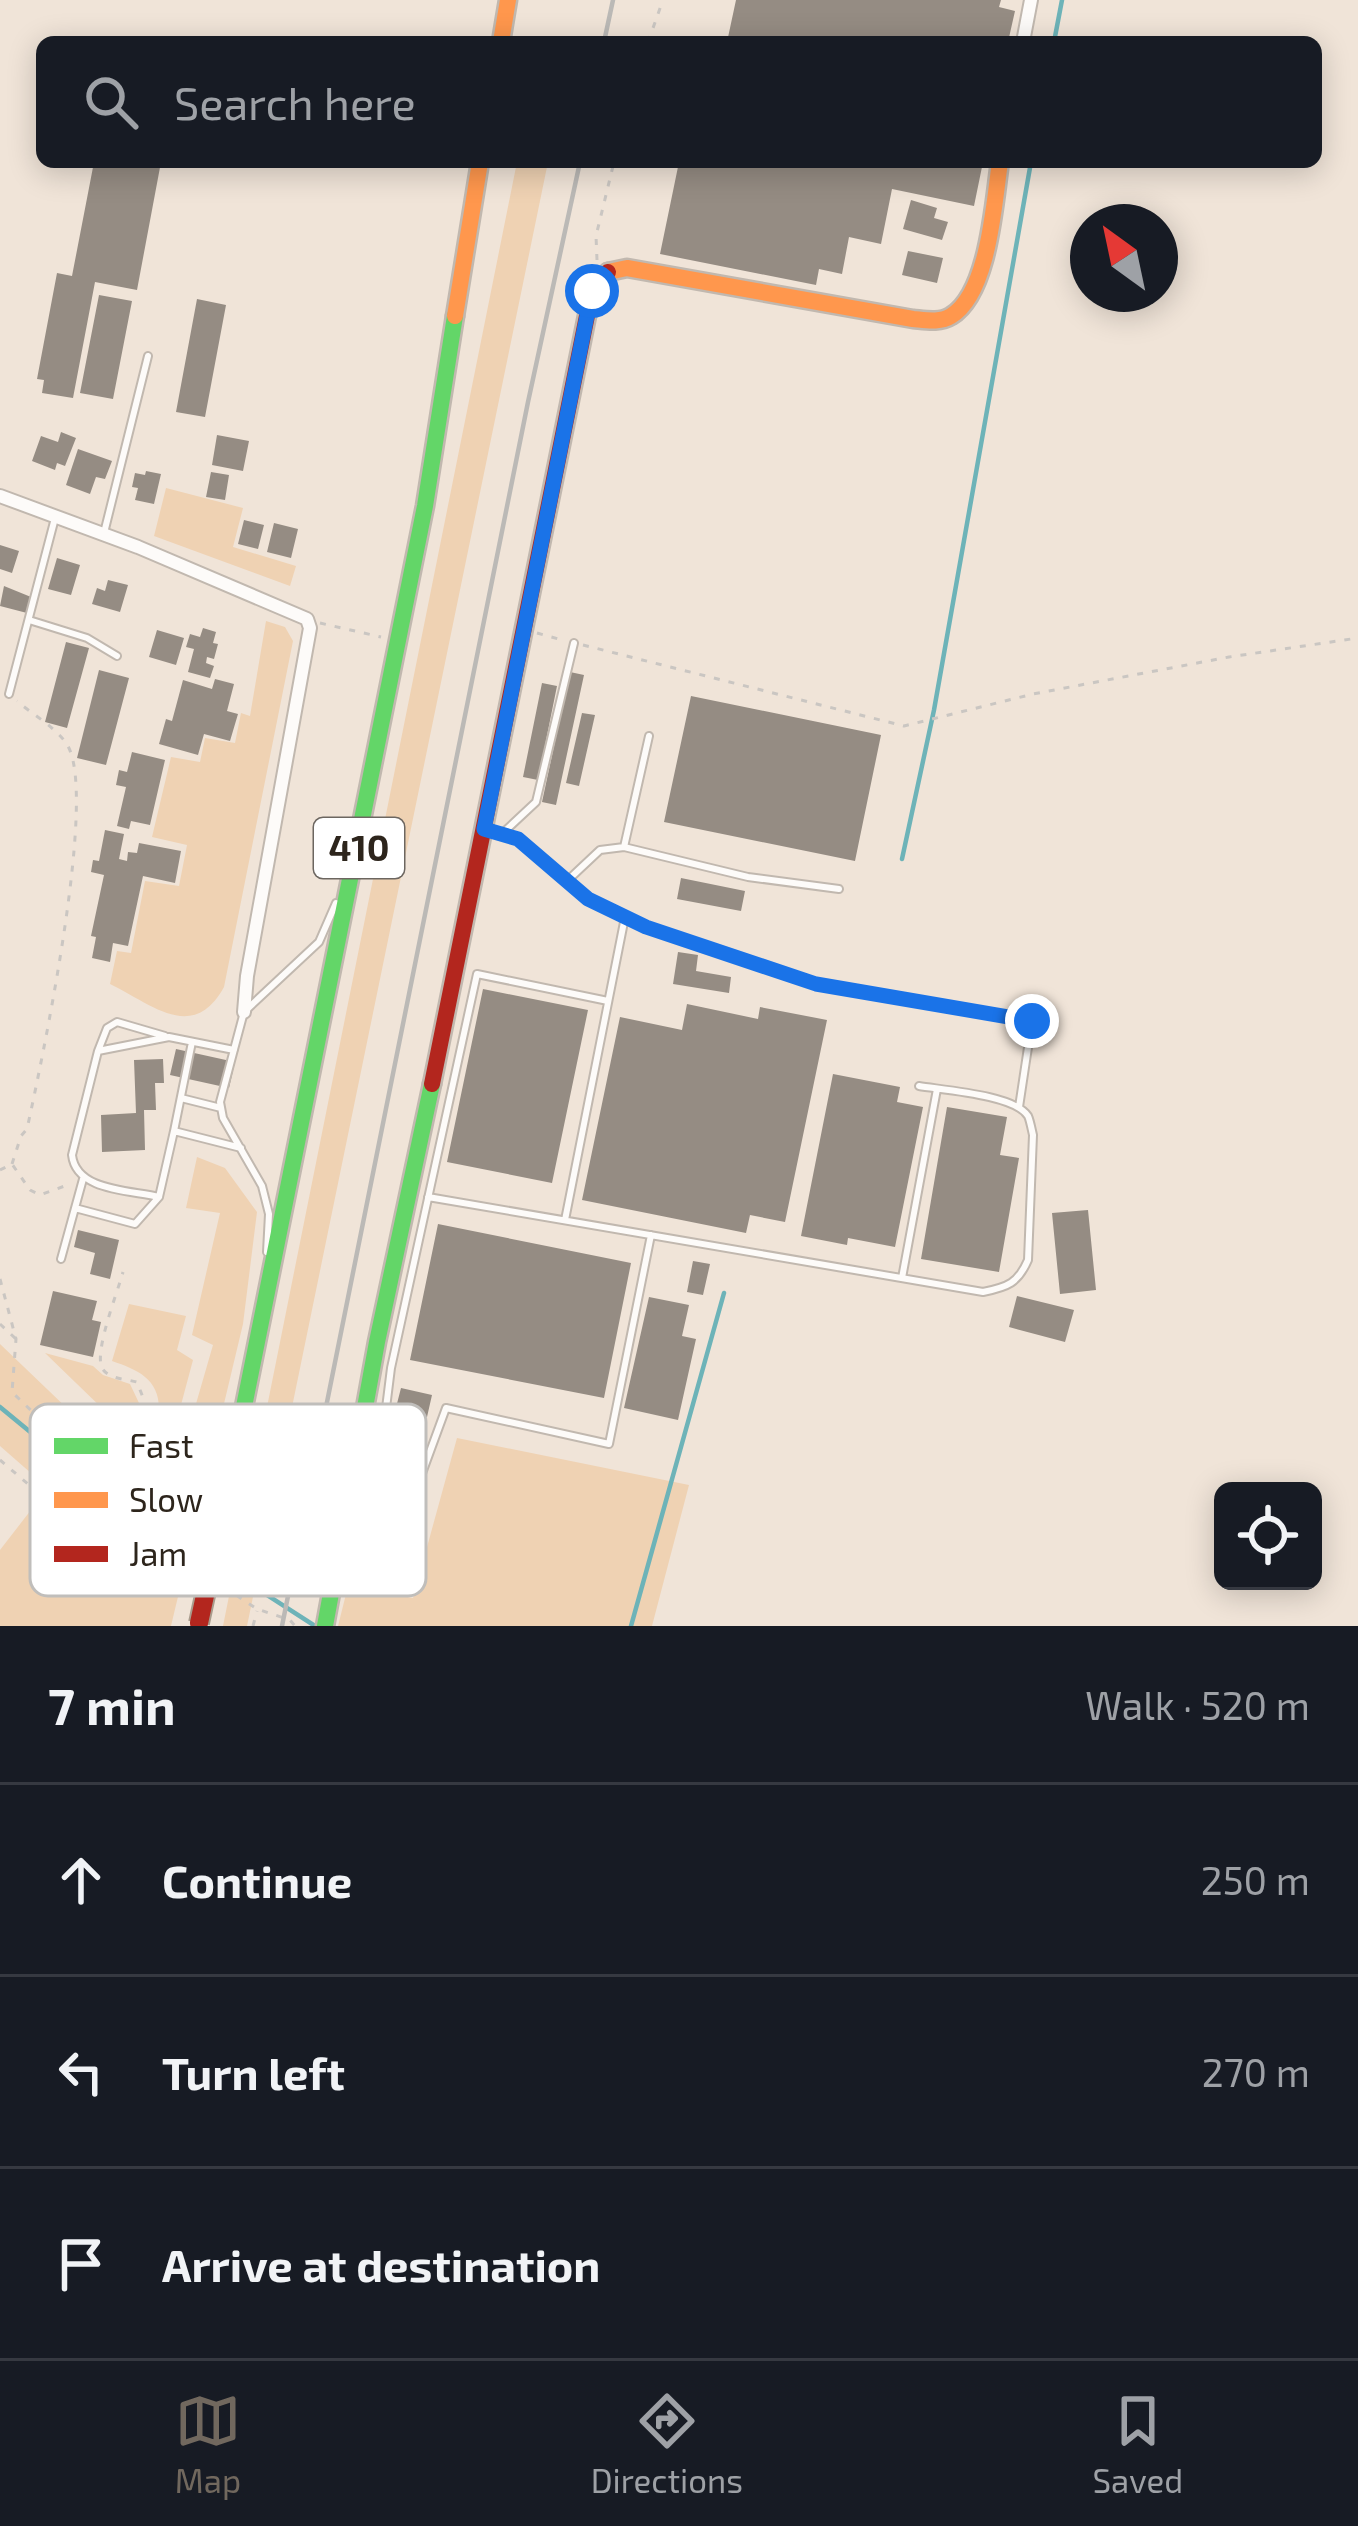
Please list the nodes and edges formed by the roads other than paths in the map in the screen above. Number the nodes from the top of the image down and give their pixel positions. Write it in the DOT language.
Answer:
graph roads {
  1 [pos="508,0"];
  2 [pos="1030,0"];
  3 [pos="502,36"];
  4 [pos="1024,36"];
  5 [pos="479,168"];
  6 [pos="999,168"];
  7 [pos="148,356"];
  8 [pos="0,496"];
  9 [pos="56,517"];
  10 [pos="104,534"];
  11 [pos="29,620"];
  12 [pos="574,643"];
  13 [pos="118,656"];
  14 [pos="9,694"];
  15 [pos="650,736"];
  16 [pos="484,829"];
  17 [pos="362,832"];
  18 [pos="504,832"];
  19 [pos="624,847"];
  20 [pos="567,881"];
  21 [pos="839,889"];
  22 [pos="625,917"];
  23 [pos="608,1001"];
  24 [pos="244,1012"];
  25 [pos="169,1037"];
  26 [pos="192,1042"];
  27 [pos="234,1050"];
  28 [pos="98,1051"];
  29 [pos="919,1085"];
  30 [pos="937,1089"];
  31 [pos="181,1098"];
  32 [pos="1019,1107"];
  33 [pos="221,1108"];
  34 [pos="175,1131"];
  35 [pos="241,1148"];
  36 [pos="83,1179"];
  37 [pos="159,1197"];
  38 [pos="428,1197"];
  39 [pos="75,1208"];
  40 [pos="565,1220"];
  41 [pos="651,1235"];
  42 [pos="61,1259"];
  43 [pos="902,1278"];
  44 [pos="262,1325"];
  45 [pos="246,1404"];
  46 [pos="366,1404"];
  47 [pos="386,1404"];
  48 [pos="426,1461"];
  49 [pos="331,1596"];
  50 [pos="325,1626"];
  1 -- 3 [label="street"];
  2 -- 4 [label="street"];
  5 -- 17 [label="street, 410"];
  6 -- 16 [label="street"];
  7 -- 10 [label="lane"];
  8 -- 9 [label="street"];
  9 -- 10 [label="street"];
  9 -- 11 [label="lane"];
  10 -- 24 [label="street"];
  11 -- 13 [label="lane"];
  11 -- 14 [label="lane"];
  12 -- 18 [label="lane"];
  15 -- 19 [label="lane"];
  16 -- 18 [label="lane"];
  16 -- 46 [label="street"];
  17 -- 24 [label="lane"];
  17 -- 44 [label="street, 410"];
  18 -- 20 [label="lane"];
  19 -- 20 [label="lane"];
  19 -- 21 [label="lane"];
  20 -- 22 [label="lane"];
  22 -- 23 [label="lane"];
  22 -- 32 [label="lane"];
  23 -- 38 [label="lane"];
  23 -- 40 [label="lane"];
  24 -- 27 [label="lane"];
  25 -- 26 [label="lane"];
  25 -- 28 [label="lane"];
  25 -- 28 [label="lane"];
  26 -- 27 [label="lane"];
  26 -- 31 [label="lane"];
  27 -- 33 [label="lane"];
  28 -- 36 [label="lane"];
  29 -- 30 [label="lane"];
  30 -- 32 [label="lane"];
  30 -- 43 [label="lane"];
  31 -- 33 [label="lane"];
  31 -- 34 [label="lane"];
  32 -- 43 [label="lane"];
  33 -- 35 [label="lane"];
  34 -- 35 [label="lane"];
  34 -- 37 [label="lane"];
  35 -- 44 [label="lane"];
  36 -- 37 [label="lane"];
  36 -- 39 [label="lane"];
  37 -- 39 [label="lane"];
  38 -- 40 [label="lane"];
  38 -- 47 [label="lane"];
  39 -- 42 [label="lane"];
  40 -- 41 [label="lane"];
  41 -- 43 [label="lane"];
  41 -- 48 [label="lane"];
  44 -- 45 [label="street, 410, bridge"];
  49 -- 50 [label="street"];
}
